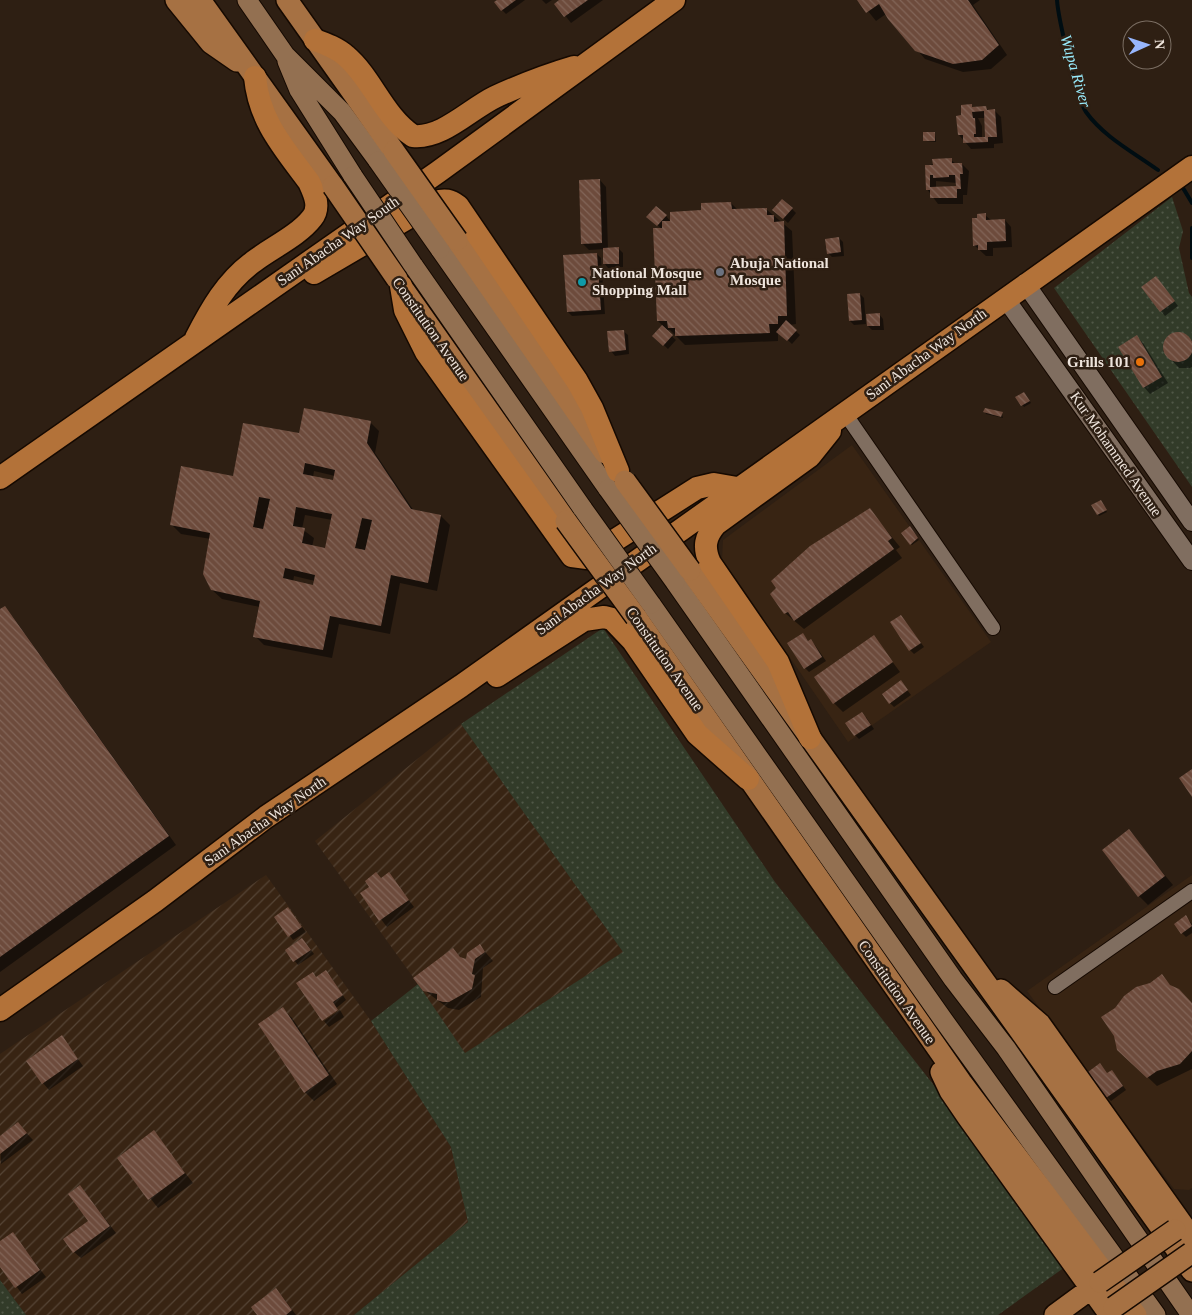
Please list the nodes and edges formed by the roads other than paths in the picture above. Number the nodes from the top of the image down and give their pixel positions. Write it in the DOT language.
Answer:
graph roads {
  1 [pos="176,0"];
  2 [pos="200,0"];
  3 [pos="247,0"];
  4 [pos="287,0"];
  5 [pos="301,0"];
  6 [pos="674,0"];
  7 [pos="310,33"];
  8 [pos="285,55"];
  9 [pos="590,62"];
  10 [pos="251,72"];
  11 [pos="386,156"];
  12 [pos="1192,167"];
  13 [pos="279,282"];
  14 [pos="399,283"];
  15 [pos="1025,283"];
  16 [pos="1005,298"];
  17 [pos="193,343"];
  18 [pos="844,412"];
  19 [pos="0,478"];
  20 [pos="617,481"];
  21 [pos="737,488"];
  22 [pos="575,515"];
  23 [pos="1187,516"];
  24 [pos="1192,561"];
  25 [pos="993,628"];
  26 [pos="750,655"];
  27 [pos="461,686"];
  28 [pos="694,700"];
  29 [pos="810,738"];
  30 [pos="748,780"];
  31 [pos="1192,891"];
  32 [pos="1055,987"];
  33 [pos="0,1010"];
  34 [pos="1032,1029"];
  35 [pos="955,1086"];
  36 [pos="1185,1228"];
  37 [pos="1192,1253"];
  38 [pos="1192,1271"];
  39 [pos="1096,1286"];
  40 [pos="1109,1312"];
  41 [pos="1055,1315"];
  42 [pos="1136,1315"];
  43 [pos="1156,1315"];
  44 [pos="1191,1315"];
  1 -- 10 [label="main road"];
  2 -- 10 [label="main road, Constitution Avenue"];
  3 -- 8 [label="main road, Constitution Avenue"];
  4 -- 7 [label="main road, Constitution Avenue"];
  5 -- 7 [label="main road"];
  6 -- 9 [label="highway, Sani Abacha Way South"];
  7 -- 9 [label="highway"];
  7 -- 11 [label="main road, Constitution Avenue"];
  8 -- 11 [label="main road, Constitution Avenue"];
  8 -- 22 [label="main road, Constitution Avenue, bridge"];
  9 -- 13 [label="highway, Sani Abacha Way South"];
  10 -- 14 [label="main road, Constitution Avenue, bridge"];
  10 -- 17 [label="highway"];
  11 -- 20 [label="main road, Constitution Avenue, bridge"];
  12 -- 15 [label="highway, Sani Abacha Way North"];
  13 -- 17 [label="highway, Sani Abacha Way South"];
  13 -- 20 [label="highway"];
  14 -- 21 [label="highway"];
  14 -- 22 [label="main road, Constitution Avenue"];
  15 -- 16 [label="highway, Sani Abacha Way North"];
  15 -- 23 [label="street, Kur Mohammed Avenue"];
  16 -- 18 [label="highway, Sani Abacha Way North"];
  16 -- 24 [label="street, Kur Mohammed Avenue"];
  17 -- 19 [label="highway, Sani Abacha Way South"];
  18 -- 21 [label="highway, Sani Abacha Way North"];
  18 -- 25 [label="street"];
  18 -- 26 [label="highway"];
  20 -- 26 [label="main road, Constitution Avenue, bridge"];
  21 -- 27 [label="highway, Sani Abacha Way North"];
  22 -- 28 [label="main road, Constitution Avenue, bridge"];
  26 -- 29 [label="highway"];
  26 -- 44 [label="main road, Constitution Avenue"];
  27 -- 28 [label="highway"];
  27 -- 33 [label="highway, Sani Abacha Way North"];
  28 -- 30 [label="highway"];
  28 -- 43 [label="main road, Constitution Avenue"];
  29 -- 34 [label="main road"];
  30 -- 35 [label="main road, Constitution Avenue"];
  31 -- 32 [label="street"];
  34 -- 36 [label="main road"];
  34 -- 38 [label="main road"];
  35 -- 39 [label="main road"];
  35 -- 42 [label="main road"];
  36 -- 39 [label="main road, bridge"];
  37 -- 40 [label="main road, bridge"];
  39 -- 40 [label="main road"];
  39 -- 41 [label="main road"];
}
